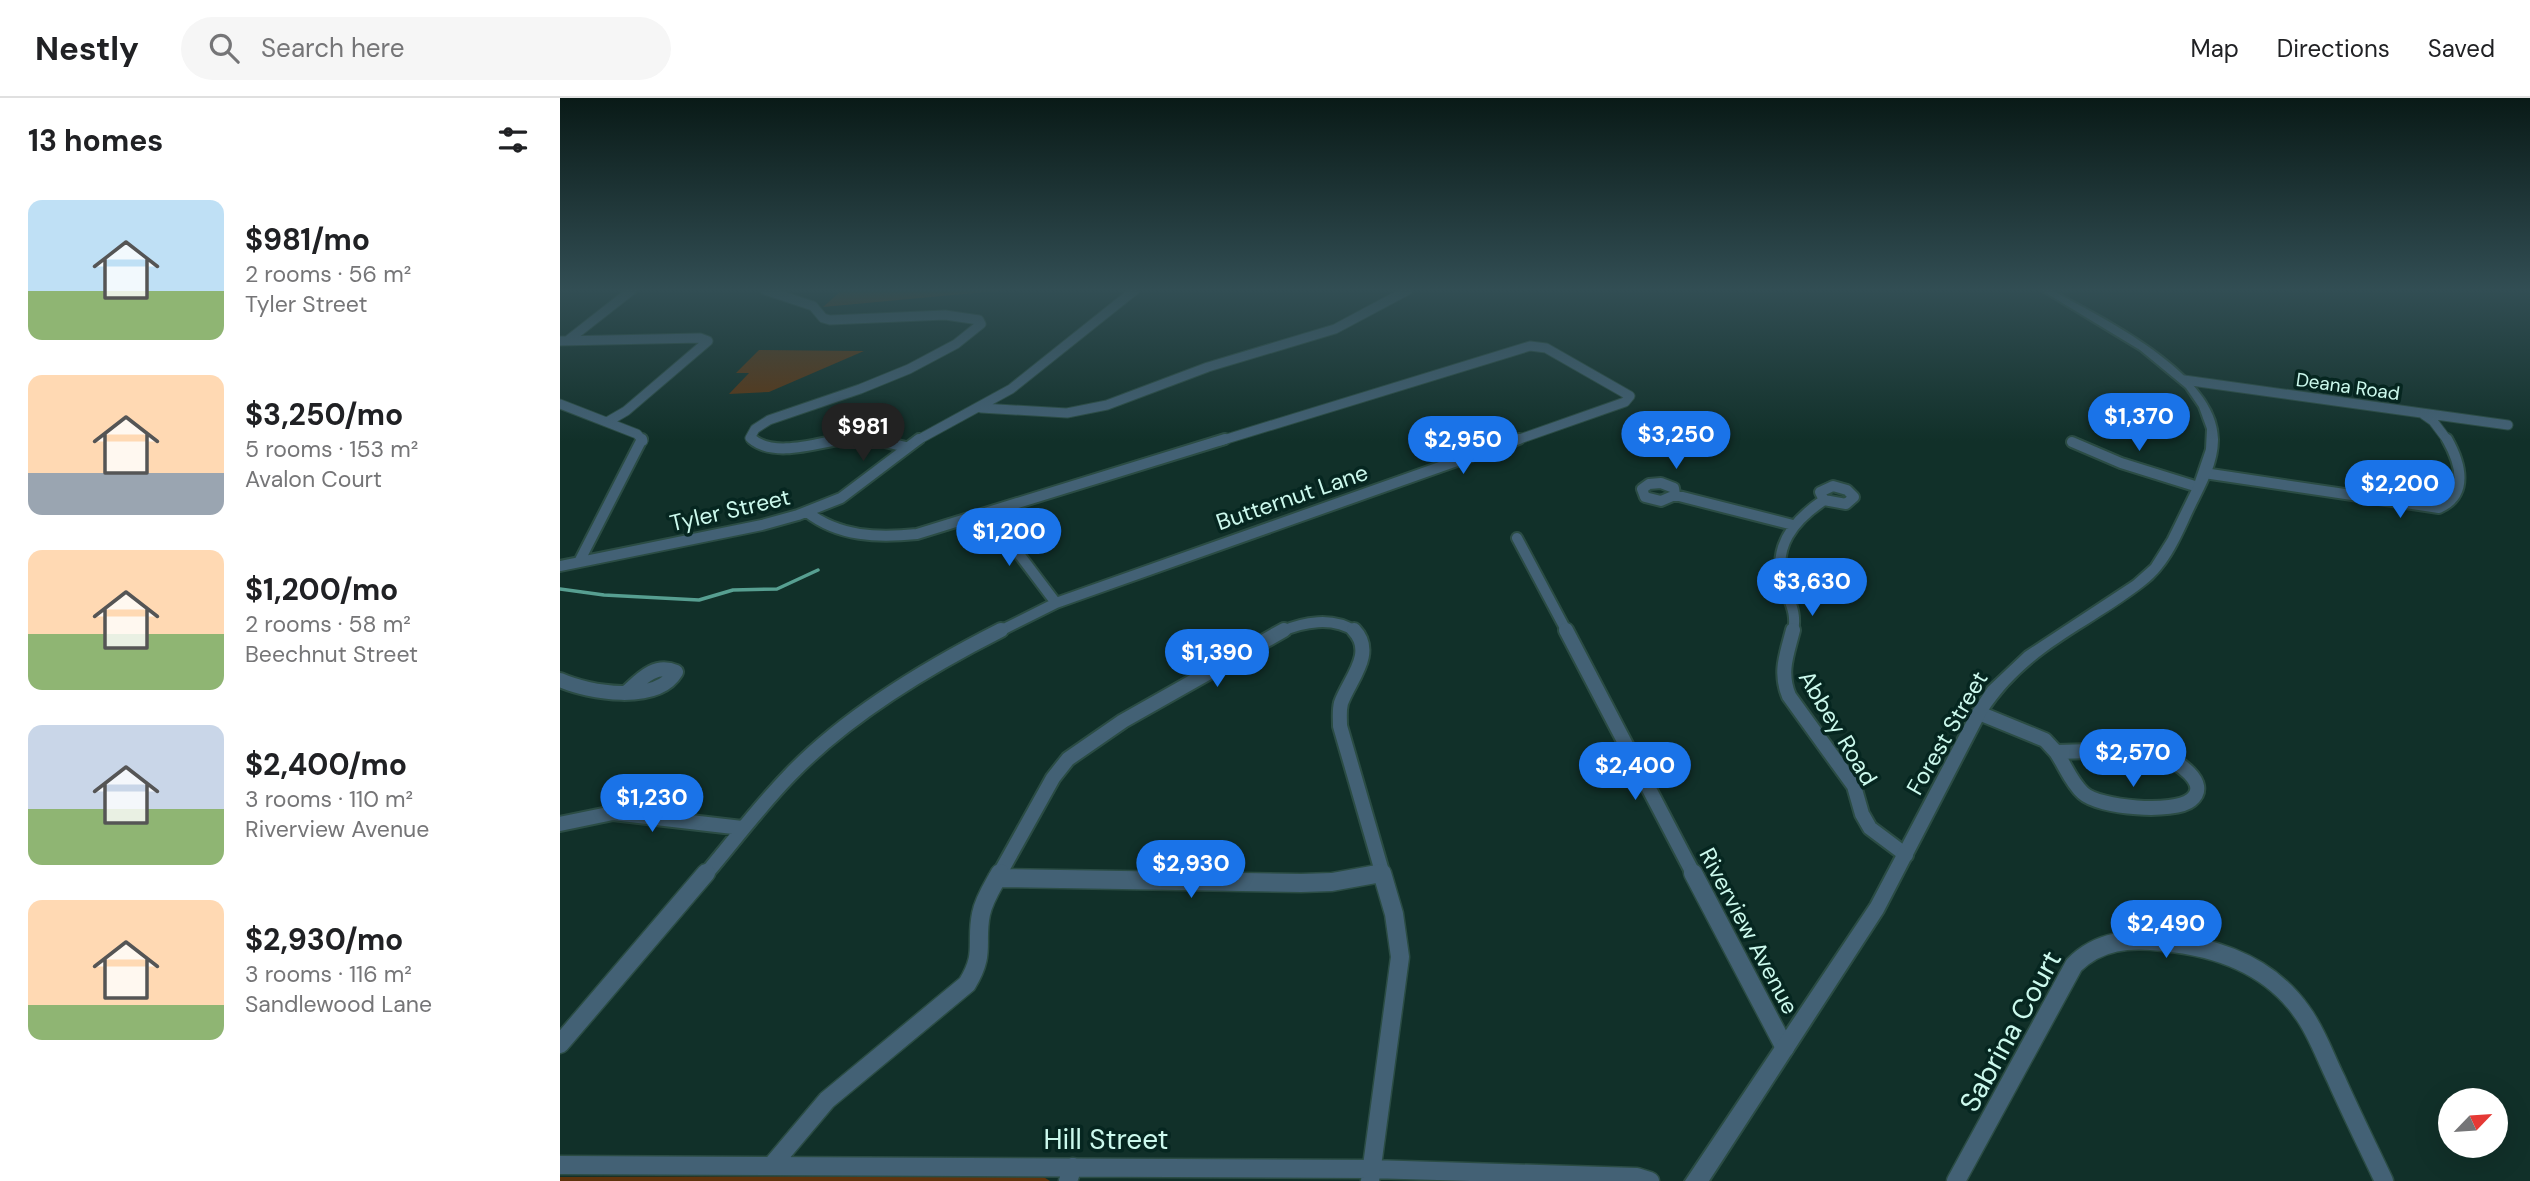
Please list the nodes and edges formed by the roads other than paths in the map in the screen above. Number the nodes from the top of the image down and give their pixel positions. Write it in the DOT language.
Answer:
graph roads {
  1 [pos="564,341"];
  2 [pos="585,341"];
  3 [pos="707,341"];
  4 [pos="959,341"];
  5 [pos="1073,341"];
  6 [pos="1296,341"];
  7 [pos="2130,341"];
  8 [pos="2184,380"];
  9 [pos="560,404"];
  10 [pos="980,408"];
  11 [pos="2423,414"];
  12 [pos="607,422"];
  13 [pos="2508,425"];
  14 [pos="2073,442"];
  15 [pos="906,447"];
  16 [pos="2201,480"];
  17 [pos="1675,495"];
  18 [pos="1824,500"];
  19 [pos="807,512"];
  20 [pos="988,513"];
  21 [pos="1793,525"];
  22 [pos="1517,538"];
  23 [pos="579,562"];
  24 [pos="560,566"];
  25 [pos="1056,603"];
  26 [pos="560,680"];
  27 [pos="628,691"];
  28 [pos="1979,713"];
  29 [pos="2056,752"];
  30 [pos="560,824"];
  31 [pos="742,828"];
  32 [pos="1906,855"];
  33 [pos="1382,873"];
  34 [pos="997,878"];
  35 [pos="560,1044"];
  36 [pos="1785,1048"];
  37 [pos="773,1164"];
  38 [pos="560,1165"];
  39 [pos="1070,1174"];
  40 [pos="1371,1175"];
  41 [pos="1650,1181"];
  42 [pos="1696,1181"];
  43 [pos="1956,1181"];
  44 [pos="2384,1181"];
  1 -- 2 [label="street"];
  3 -- 12 [label="street"];
  4 -- 15 [label="street"];
  5 -- 10 [label="street, Tyler Street"];
  6 -- 10 [label="street"];
  7 -- 8 [label="street, Forest Street"];
  8 -- 11 [label="street, Deana Road"];
  8 -- 16 [label="street, Forest Street"];
  9 -- 12 [label="street"];
  10 -- 15 [label="street, Tyler Street"];
  11 -- 13 [label="street, Deana Road"];
  11 -- 16 [label="street"];
  12 -- 23 [label="street"];
  14 -- 16 [label="street"];
  15 -- 19 [label="street, Tyler Street"];
  16 -- 28 [label="street, Forest Street"];
  17 -- 21 [label="street"];
  18 -- 21 [label="street, Abbey Road"];
  19 -- 20 [label="street, Butternut Lane"];
  19 -- 23 [label="street, Tyler Street"];
  20 -- 25 [label="street"];
  20 -- 25 [label="street, Butternut Lane"];
  21 -- 32 [label="street, Abbey Road"];
  22 -- 36 [label="street, Riverview Avenue"];
  23 -- 24 [label="street, Tyler Street"];
  25 -- 31 [label="street, Butternut Lane"];
  26 -- 27 [label="street"];
  28 -- 29 [label="street"];
  28 -- 32 [label="street, Forest Street"];
  29 -- 29 [label="street"];
  30 -- 31 [label="street"];
  31 -- 35 [label="street, Butternut Lane"];
  32 -- 36 [label="street, Forest Street"];
  33 -- 34 [label="street"];
  33 -- 34 [label="street"];
  33 -- 40 [label="street"];
  34 -- 37 [label="street"];
  36 -- 42 [label="street, Forest Street"];
  37 -- 38 [label="street, Hill Street"];
  37 -- 39 [label="street, Hill Street"];
  39 -- 40 [label="street, Hill Street"];
  40 -- 41 [label="street, Hill Street"];
  43 -- 44 [label="street, Sabrina Court"];
}
